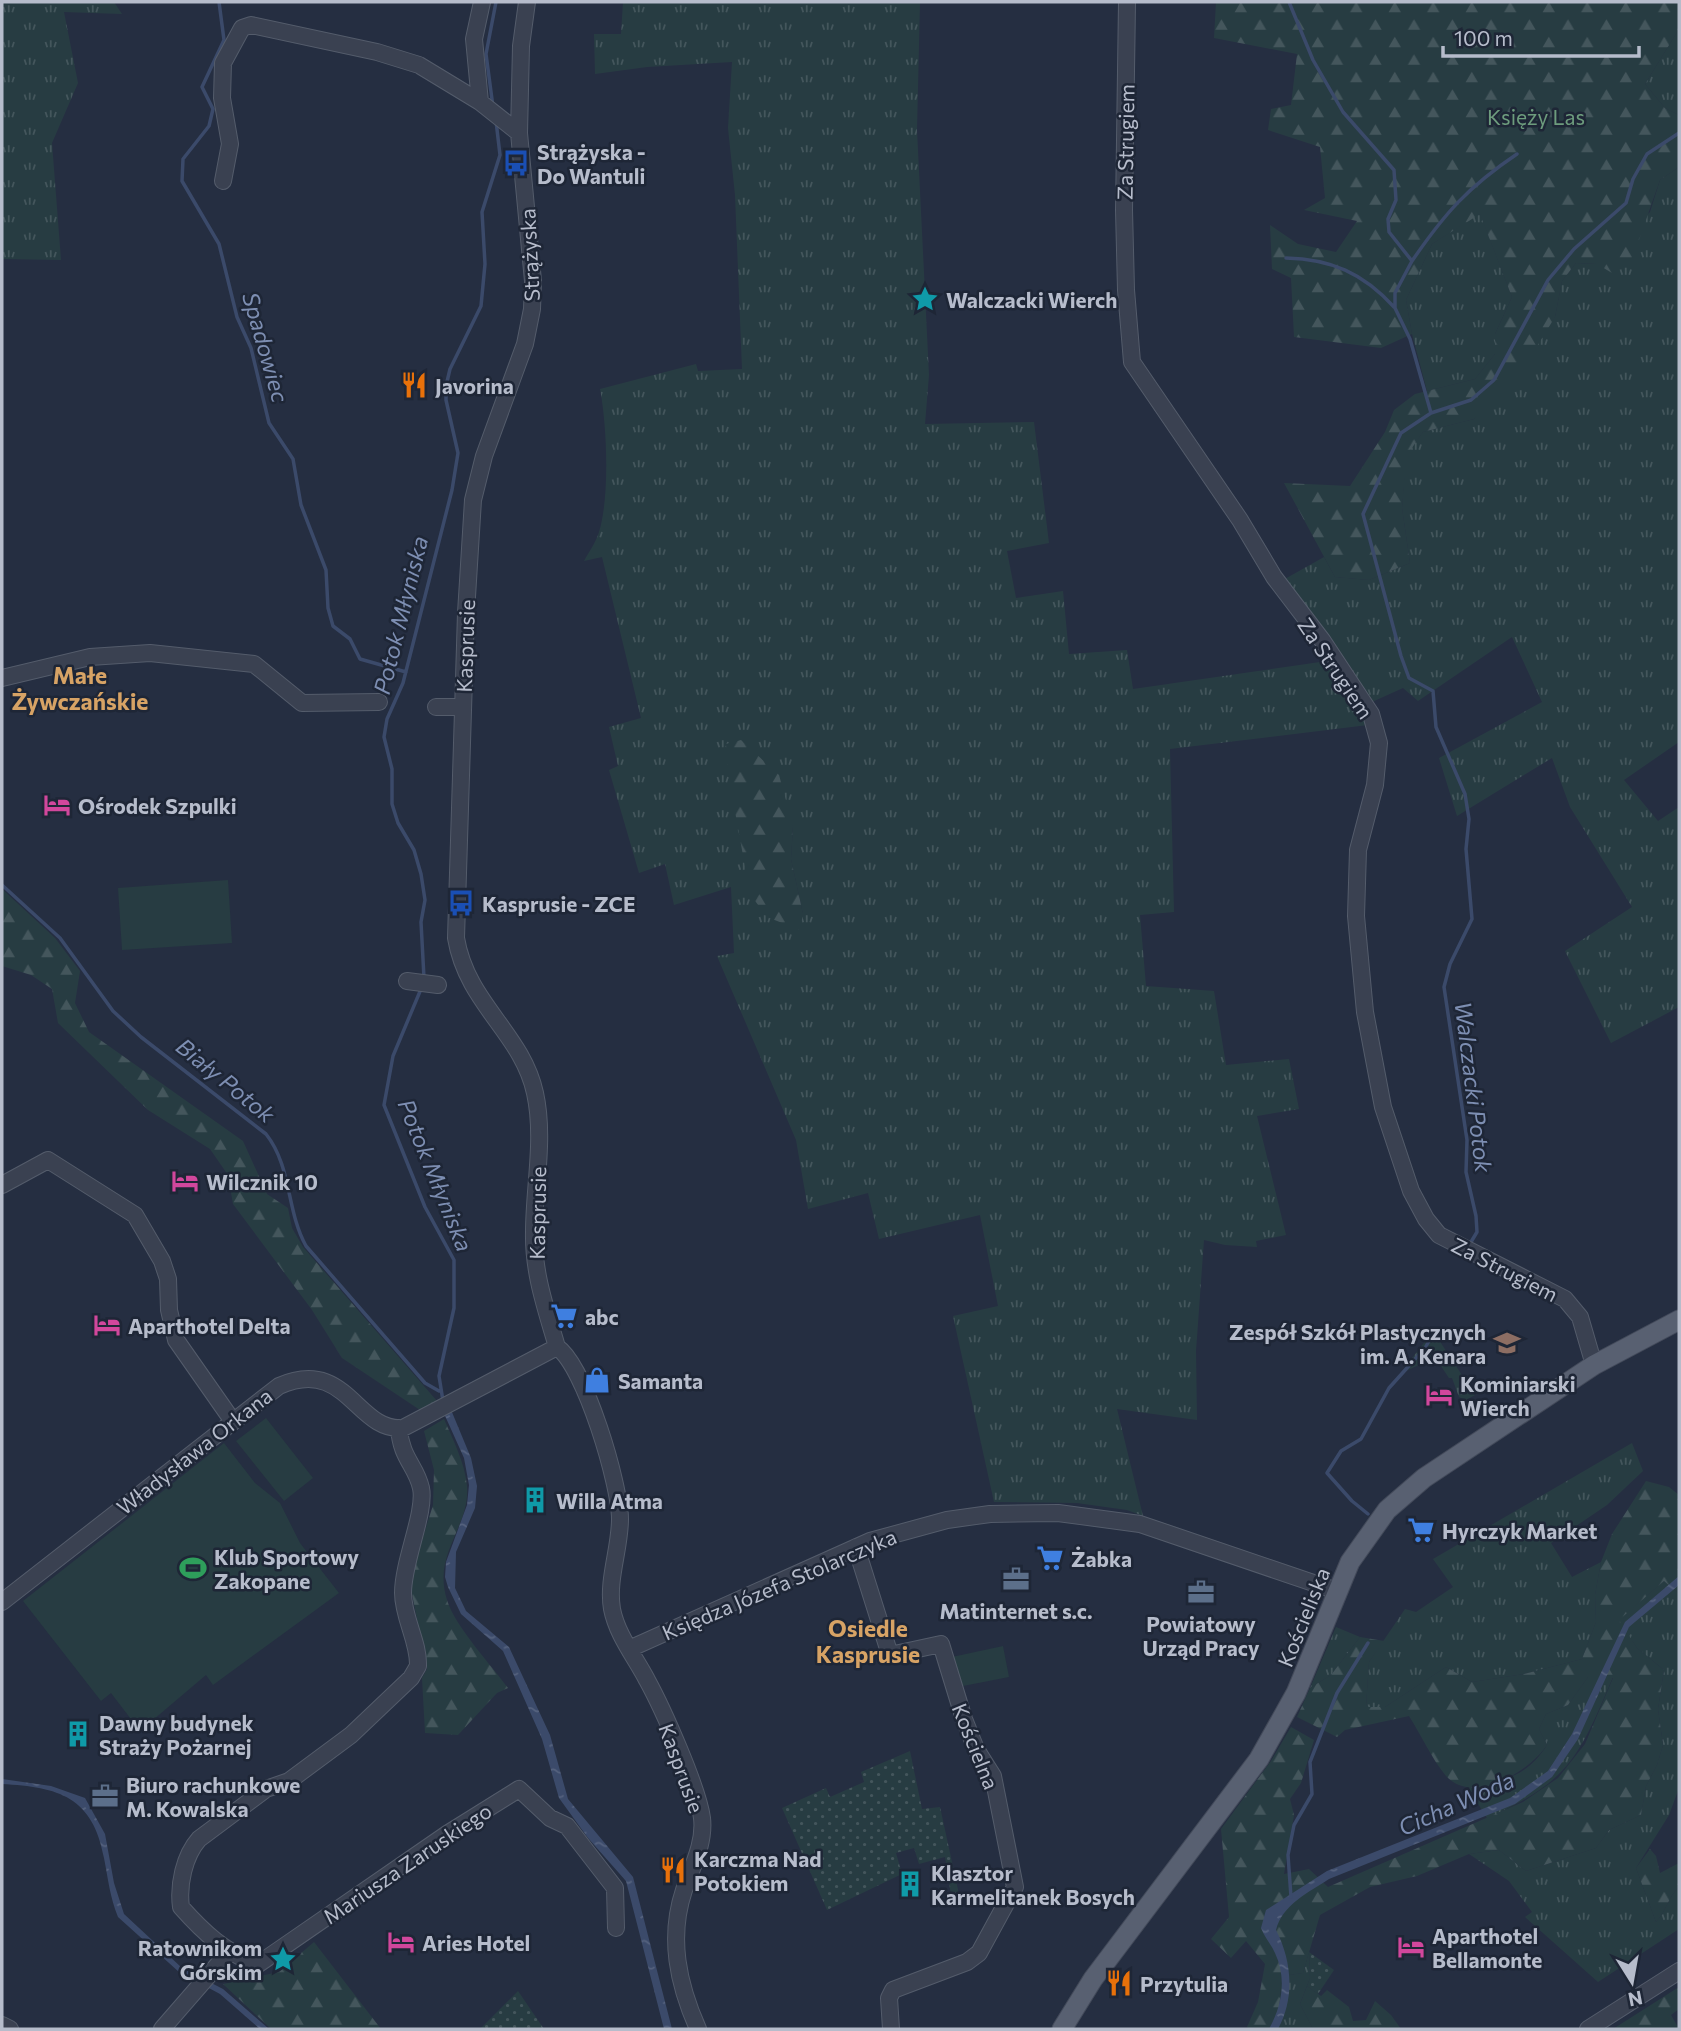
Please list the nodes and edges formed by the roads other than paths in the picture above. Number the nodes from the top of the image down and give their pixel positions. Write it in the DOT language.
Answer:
graph roads {
  1 [pos="482,2"];
  2 [pos="527,2"];
  3 [pos="1127,2"];
  4 [pos="484,105"];
  5 [pos="519,133"];
  6 [pos="223,181"];
  7 [pos="472,500"];
  8 [pos="2,678"];
  9 [pos="379,702"];
  10 [pos="436,707"];
  11 [pos="463,707"];
  12 [pos="407,981"];
  13 [pos="438,985"];
  14 [pos="2,1185"];
  15 [pos="1679,1320"];
  16 [pos="557,1347"];
  17 [pos="1594,1365"];
  18 [pos="232,1420"];
  19 [pos="399,1428"];
  20 [pos="856,1547"];
  21 [pos="1338,1591"];
  22 [pos="2,1602"];
  23 [pos="629,1649"];
  24 [pos="616,1928"];
  25 [pos="228,1953"];
  26 [pos="1679,1971"];
  27 [pos="2,2025"];
  28 [pos="10,2029"];
  29 [pos="162,2029"];
  30 [pos="698,2029"];
  31 [pos="891,2029"];
  32 [pos="1062,2029"];
  33 [pos="1588,2029"];
  1 -- 4 [label="street"];
  2 -- 5 [label="street, Strążyska"];
  3 -- 17 [label="street, Za Strugiem"];
  4 -- 5 [label="street"];
  4 -- 6 [label="street"];
  5 -- 7 [label="street, Strążyska"];
  7 -- 11 [label="street, Kasprusie"];
  8 -- 9 [label="street"];
  10 -- 11 [label="street"];
  11 -- 16 [label="street, Kasprusie"];
  12 -- 13 [label="street"];
  14 -- 18 [label="street"];
  15 -- 17 [label="main road, Kościeliska"];
  16 -- 19 [label="street"];
  16 -- 23 [label="street, Kasprusie"];
  17 -- 21 [label="main road, Kościeliska"];
  18 -- 19 [label="street, Władysława Orkana"];
  18 -- 22 [label="street, Władysława Orkana"];
  19 -- 25 [label="street"];
  20 -- 21 [label="street, Księdza Józefa Stolarczyka"];
  20 -- 23 [label="street, Księdza Józefa Stolarczyka"];
  20 -- 31 [label="street, Kościelna"];
  21 -- 32 [label="main road, Kościeliska"];
  23 -- 30 [label="street, Kasprusie"];
  24 -- 25 [label="street, Mariusza Zaruskiego"];
  25 -- 29 [label="street"];
  26 -- 33 [label="street"];
  27 -- 28 [label="street"];
}
